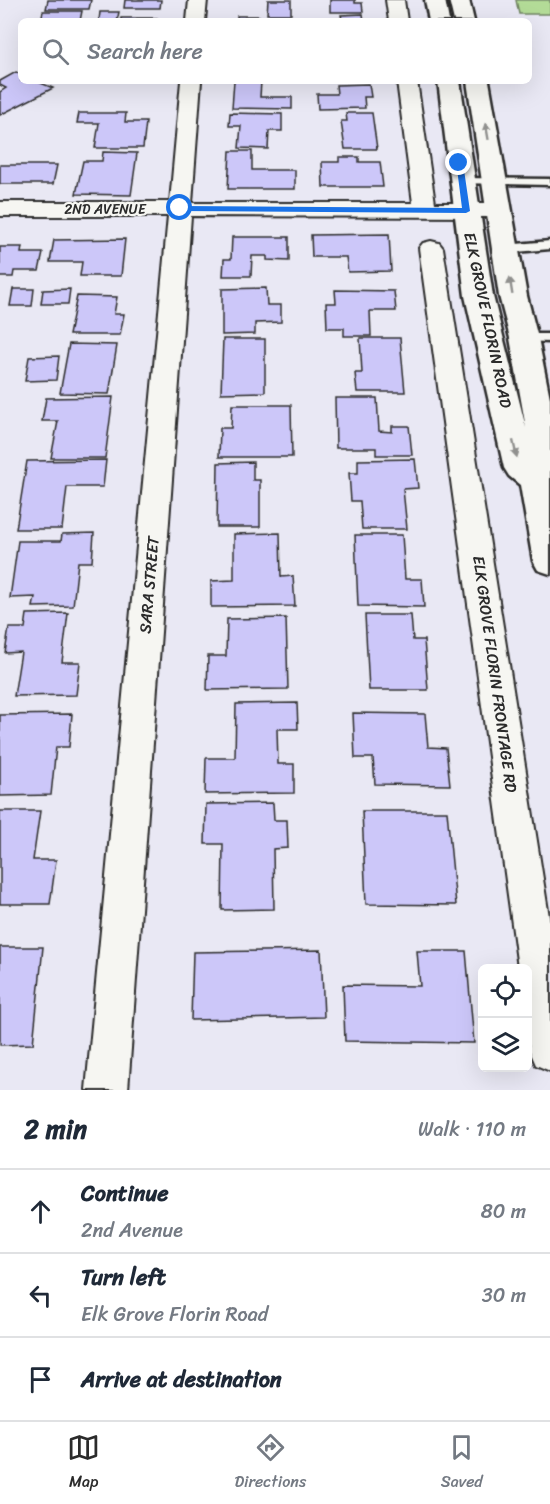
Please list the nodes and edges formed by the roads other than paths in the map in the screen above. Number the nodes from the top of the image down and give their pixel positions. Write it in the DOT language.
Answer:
graph roads {
  1 [pos="198,0"];
  2 [pos="395,0"];
  3 [pos="435,0"];
  4 [pos="459,0"];
  5 [pos="196,18"];
  6 [pos="398,18"];
  7 [pos="438,18"];
  8 [pos="463,18"];
  9 [pos="191,84"];
  10 [pos="407,84"];
  11 [pos="449,84"];
  12 [pos="479,84"];
  13 [pos="462,181"];
  14 [pos="494,181"];
  15 [pos="550,182"];
  16 [pos="180,208"];
  17 [pos="0,209"];
  18 [pos="425,210"];
  19 [pos="498,210"];
  20 [pos="466,211"];
  21 [pos="550,244"];
  22 [pos="431,248"];
  23 [pos="505,249"];
  24 [pos="479,296"];
  25 [pos="439,297"];
  26 [pos="537,338"];
  27 [pos="542,481"];
  28 [pos="550,561"];
  29 [pos="550,1052"];
  30 [pos="107,1090"];
  1 -- 5 [label="street"];
  2 -- 6 [label="street"];
  3 -- 7 [label="main road"];
  4 -- 8 [label="main road"];
  9 -- 16 [label="street, SARA STREET"];
  10 -- 18 [label="street"];
  11 -- 13 [label="main road, ELK GROVE FLORIN ROAD"];
  14 -- 12 [label="main road, ELK GROVE FLORIN ROAD, one-way"];
  13 -- 14 [label="lane"];
  13 -- 20 [label="main road, ELK GROVE FLORIN ROAD"];
  14 -- 15 [label="lane"];
  14 -- 19 [label="main road, ELK GROVE FLORIN ROAD"];
  16 -- 17 [label="street, 2ND AVENUE"];
  16 -- 18 [label="street, 2ND AVENUE"];
  16 -- 30 [label="street, SARA STREET"];
  18 -- 20 [label="street, 2ND AVENUE"];
  19 -- 20 [label="street, 2ND AVENUE"];
  19 -- 23 [label="main road, ELK GROVE FLORIN ROAD"];
  20 -- 24 [label="main road, ELK GROVE FLORIN ROAD"];
  21 -- 23 [label="lane"];
  22 -- 25 [label="street, ELK GROVE FLORIN FRONTAGE RD"];
  26 -- 23 [label="main road, ELK GROVE FLORIN ROAD, one-way"];
  24 -- 25 [label="street"];
  24 -- 27 [label="main road, ELK GROVE FLORIN ROAD, one-way"];
  25 -- 29 [label="street, ELK GROVE FLORIN FRONTAGE RD"];
  26 -- 27 [label="main road, ELK GROVE FLORIN ROAD"];
  27 -- 28 [label="main road, ELK GROVE FLORIN ROAD"];
}
